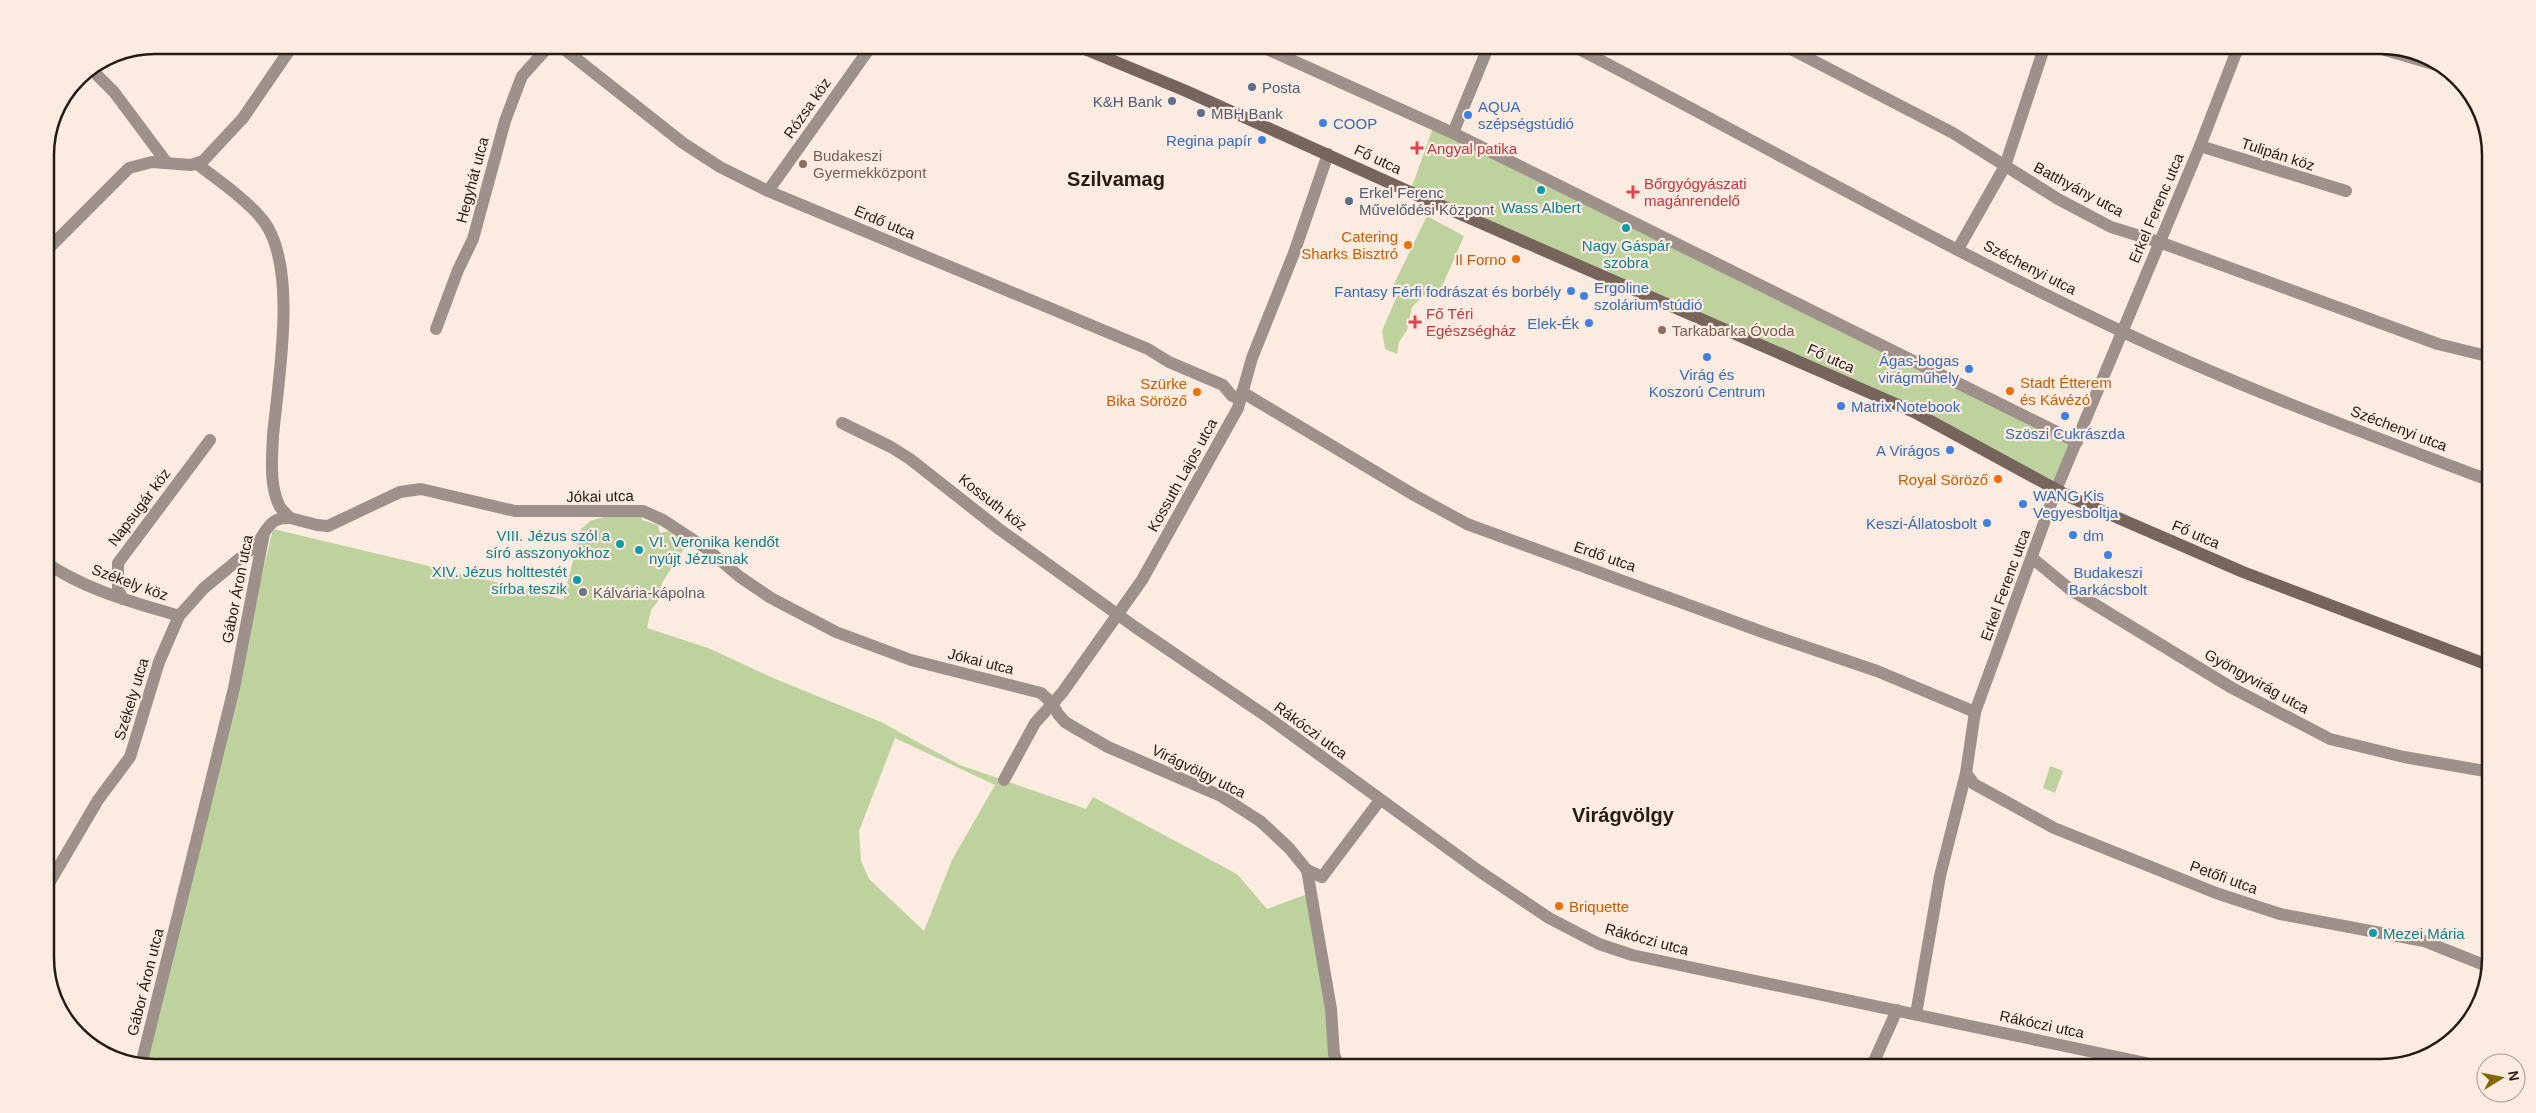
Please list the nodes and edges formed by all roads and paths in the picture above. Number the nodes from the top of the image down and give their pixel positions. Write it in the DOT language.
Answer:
graph roads {
  1 [pos="286,54"];
  2 [pos="542,54"];
  3 [pos="570,54"];
  4 [pos="866,54"];
  5 [pos="1096,54"];
  6 [pos="1278,54"];
  7 [pos="1485,54"];
  8 [pos="1588,54"];
  9 [pos="1800,54"];
  10 [pos="2042,54"];
  11 [pos="2236,54"];
  12 [pos="95,73"];
  13 [pos="1453,133"];
  14 [pos="2200,146"];
  15 [pos="1328,154"];
  16 [pos="167,163"];
  17 [pos="197,164"];
  18 [pos="2005,166"];
  19 [pos="768,191"];
  20 [pos="2346,191"];
  21 [pos="2160,242"];
  22 [pos="54,243"];
  23 [pos="1958,249"];
  24 [pos="436,329"];
  25 [pos="2121,332"];
  26 [pos="2482,355"];
  27 [pos="1223,385"];
  28 [pos="1243,391"];
  29 [pos="842,424"];
  30 [pos="210,440"];
  31 [pos="2077,442"];
  32 [pos="2482,477"];
  33 [pos="2056,490"];
  34 [pos="290,518"];
  35 [pos="264,534"];
  36 [pos="2032,558"];
  37 [pos="54,567"];
  38 [pos="123,599"];
  39 [pos="1119,614"];
  40 [pos="179,616"];
  41 [pos="2482,663"];
  42 [pos="1052,703"];
  43 [pos="1975,712"];
  44 [pos="2482,770"];
  45 [pos="1966,773"];
  46 [pos="1004,780"];
  47 [pos="1380,800"];
  48 [pos="1307,870"];
  49 [pos="54,875"];
  50 [pos="2482,964"];
  51 [pos="1897,1010"];
  52 [pos="1916,1014"];
  53 [pos="143,1058"];
  54 [pos="1336,1059"];
  55 [pos="1874,1059"];
  56 [pos="2128,1059"];
  1 -- 17 [label="street"];
  2 -- 24 [label="street, Hegyhát utca"];
  3 -- 19 [label="street, Erdő utca"];
  4 -- 19 [label="street, Rózsa köz"];
  5 -- 15 [label="main road, Fő utca"];
  6 -- 13 [label="street"];
  7 -- 13 [label="street"];
  8 -- 23 [label="street, Széchenyi utca"];
  9 -- 18 [label="street, Batthyány utca"];
  10 -- 18 [label="street"];
  11 -- 14 [label="street, Erkel Ferenc utca"];
  12 -- 16 [label="street"];
  13 -- 31 [label="street"];
  14 -- 20 [label="street, Tulipán köz"];
  14 -- 21 [label="street, Erkel Ferenc utca"];
  15 -- 28 [label="street, Kossuth Lajos utca"];
  15 -- 33 [label="main road, Fő utca"];
  16 -- 17 [label="street"];
  16 -- 22 [label="street"];
  17 -- 34 [label="street"];
  18 -- 21 [label="street, Batthyány utca"];
  18 -- 23 [label="street"];
  19 -- 27 [label="street, Erdő utca"];
  21 -- 25 [label="street, Erkel Ferenc utca"];
  21 -- 26 [label="street, Batthyány utca"];
  23 -- 25 [label="street, Széchenyi utca"];
  25 -- 31 [label="street, Erkel Ferenc utca"];
  25 -- 32 [label="street, Széchenyi utca"];
  27 -- 28 [label="street, Erdő utca"];
  27 -- 28 [label="street"];
  28 -- 39 [label="street, Kossuth Lajos utca"];
  28 -- 43 [label="street, Erdő utca"];
  29 -- 39 [label="street, Kossuth köz"];
  30 -- 38 [label="street, Napsugár köz"];
  31 -- 33 [label="street, Erkel Ferenc utca"];
  33 -- 36 [label="street, Erkel Ferenc utca"];
  33 -- 41 [label="main road, Fő utca"];
  34 -- 35 [label="street, Gábor Áron utca"];
  34 -- 42 [label="street, Jókai utca"];
  35 -- 40 [label="street, Székely utca"];
  35 -- 53 [label="street, Gábor Áron utca"];
  36 -- 43 [label="street, Erkel Ferenc utca"];
  36 -- 44 [label="street, Gyöngyvirág utca"];
  37 -- 38 [label="street, Székely köz"];
  38 -- 40 [label="street, Székely köz"];
  39 -- 42 [label="street, Kossuth Lajos utca"];
  39 -- 47 [label="street, Rákóczi utca"];
  40 -- 49 [label="street, Székely utca"];
  42 -- 46 [label="street, Kossuth Lajos utca"];
  42 -- 48 [label="street, Virágvölgy utca"];
  43 -- 45 [label="street, Erkel Ferenc utca"];
  45 -- 50 [label="street, Petőfi utca"];
  45 -- 52 [label="street, Erkel Ferenc utca"];
  47 -- 48 [label="street"];
  47 -- 51 [label="street, Rákóczi utca"];
  48 -- 54 [label="street, Virágvölgy utca"];
  51 -- 52 [label="street, Rákóczi utca"];
  51 -- 55 [label="street"];
  52 -- 56 [label="street, Rákóczi utca"];
}
